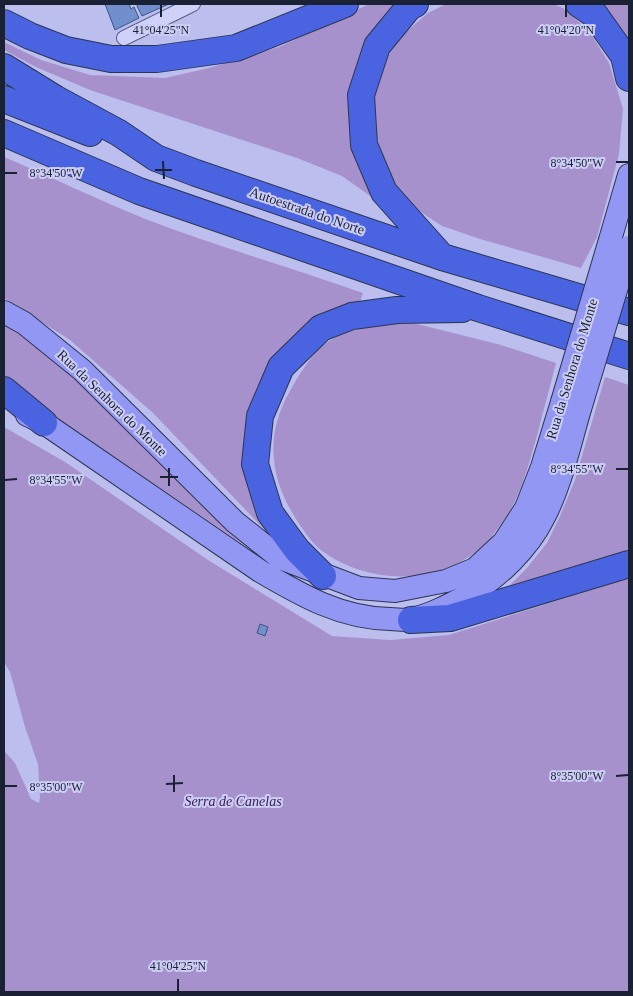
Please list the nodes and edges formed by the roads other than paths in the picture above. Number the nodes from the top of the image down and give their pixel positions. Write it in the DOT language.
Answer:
graph roads {
  1 [pos="193,4"];
  2 [pos="345,4"];
  3 [pos="415,4"];
  4 [pos="579,4"];
  5 [pos="4,23"];
  6 [pos="124,38"];
  7 [pos="4,67"];
  8 [pos="629,78"];
  9 [pos="4,99"];
  10 [pos="4,133"];
  11 [pos="156,158"];
  12 [pos="629,175"];
  13 [pos="620,244"];
  14 [pos="442,257"];
  15 [pos="478,308"];
  16 [pos="4,312"];
  17 [pos="629,312"];
  18 [pos="629,356"];
  19 [pos="4,390"];
  20 [pos="4,405"];
  21 [pos="571,406"];
  22 [pos="44,423"];
  23 [pos="629,564"];
  24 [pos="323,576"];
  25 [pos="411,620"];
  1 -- 6 [label="street"];
  2 -- 5 [label="highway"];
  3 -- 14 [label="highway"];
  4 -- 8 [label="highway"];
  7 -- 11 [label="highway, Autoestrada do Norte"];
  9 -- 11 [label="highway"];
  10 -- 15 [label="highway"];
  11 -- 14 [label="highway, Autoestrada do Norte"];
  12 -- 13 [label="main road, Rua da Senhora do Monte"];
  13 -- 21 [label="main road, Rua da Senhora do Monte, bridge"];
  14 -- 17 [label="highway, Autoestrada do Norte"];
  15 -- 18 [label="highway"];
  15 -- 24 [label="highway"];
  16 -- 24 [label="main road, Rua da Senhora do Monte"];
  19 -- 22 [label="highway"];
  20 -- 22 [label="main road, Rua da Senhora do Monte"];
  21 -- 24 [label="main road, Rua da Senhora do Monte"];
  21 -- 25 [label="main road, Rua da Senhora do Monte"];
  22 -- 25 [label="main road, Rua da Senhora do Monte"];
  23 -- 25 [label="highway"];
}
